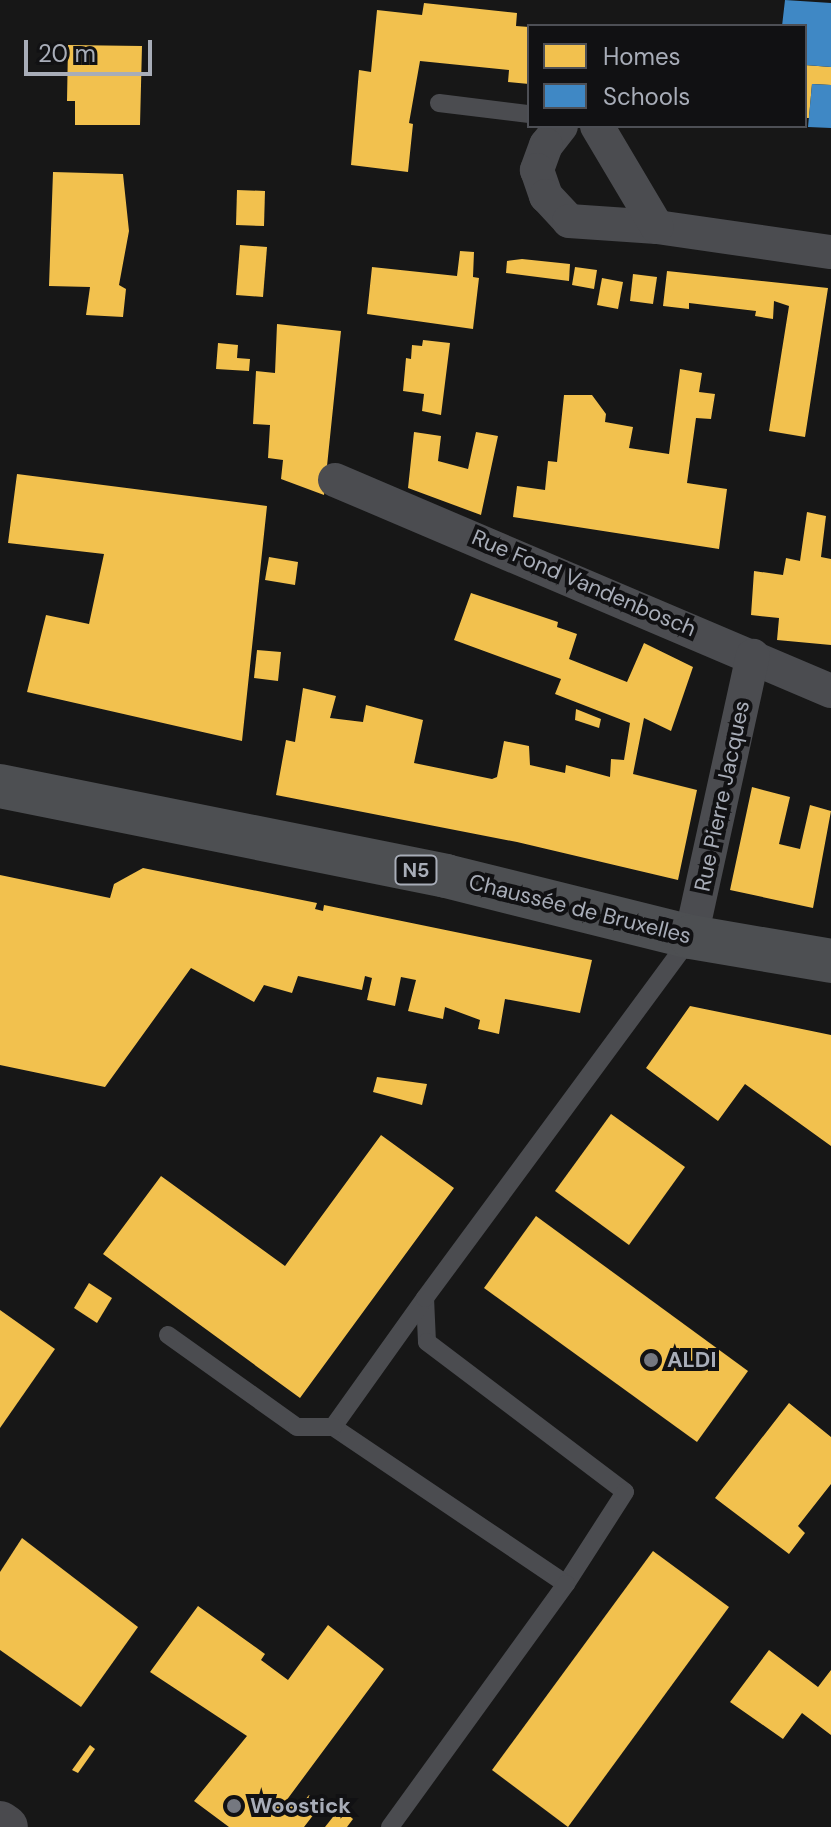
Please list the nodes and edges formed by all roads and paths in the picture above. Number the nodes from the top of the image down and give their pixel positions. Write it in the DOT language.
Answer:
graph roads {
  1 [pos="439,103"];
  2 [pos="527,114"];
  3 [pos="559,128"];
  4 [pos="598,128"];
  5 [pos="657,227"];
  6 [pos="831,252"];
  7 [pos="335,480"];
  8 [pos="753,656"];
  9 [pos="831,691"];
  10 [pos="0,786"];
  11 [pos="691,937"];
  12 [pos="831,961"];
  13 [pos="425,1298"];
  14 [pos="168,1335"];
  15 [pos="333,1427"];
  16 [pos="566,1584"];
  17 [pos="0,1823"];
  18 [pos="6,1827"];
  19 [pos="390,1827"];
  1 -- 2 [label="lane"];
  3 -- 5 [label="street"];
  4 -- 5 [label="street"];
  5 -- 6 [label="street"];
  7 -- 8 [label="street, Rue Fond Vandenbosch"];
  8 -- 9 [label="street, Rue Fond Vandenbosch"];
  8 -- 11 [label="street, Rue Pierre Jacques"];
  10 -- 11 [label="main road, Chaussée de Bruxelles / N5"];
  11 -- 12 [label="main road, Chaussée de Bruxelles / N5"];
  11 -- 13 [label="lane"];
  13 -- 15 [label="lane"];
  13 -- 16 [label="lane"];
  14 -- 15 [label="lane"];
  15 -- 16 [label="lane"];
  16 -- 19 [label="lane"];
  17 -- 18 [label="main road"];
}
